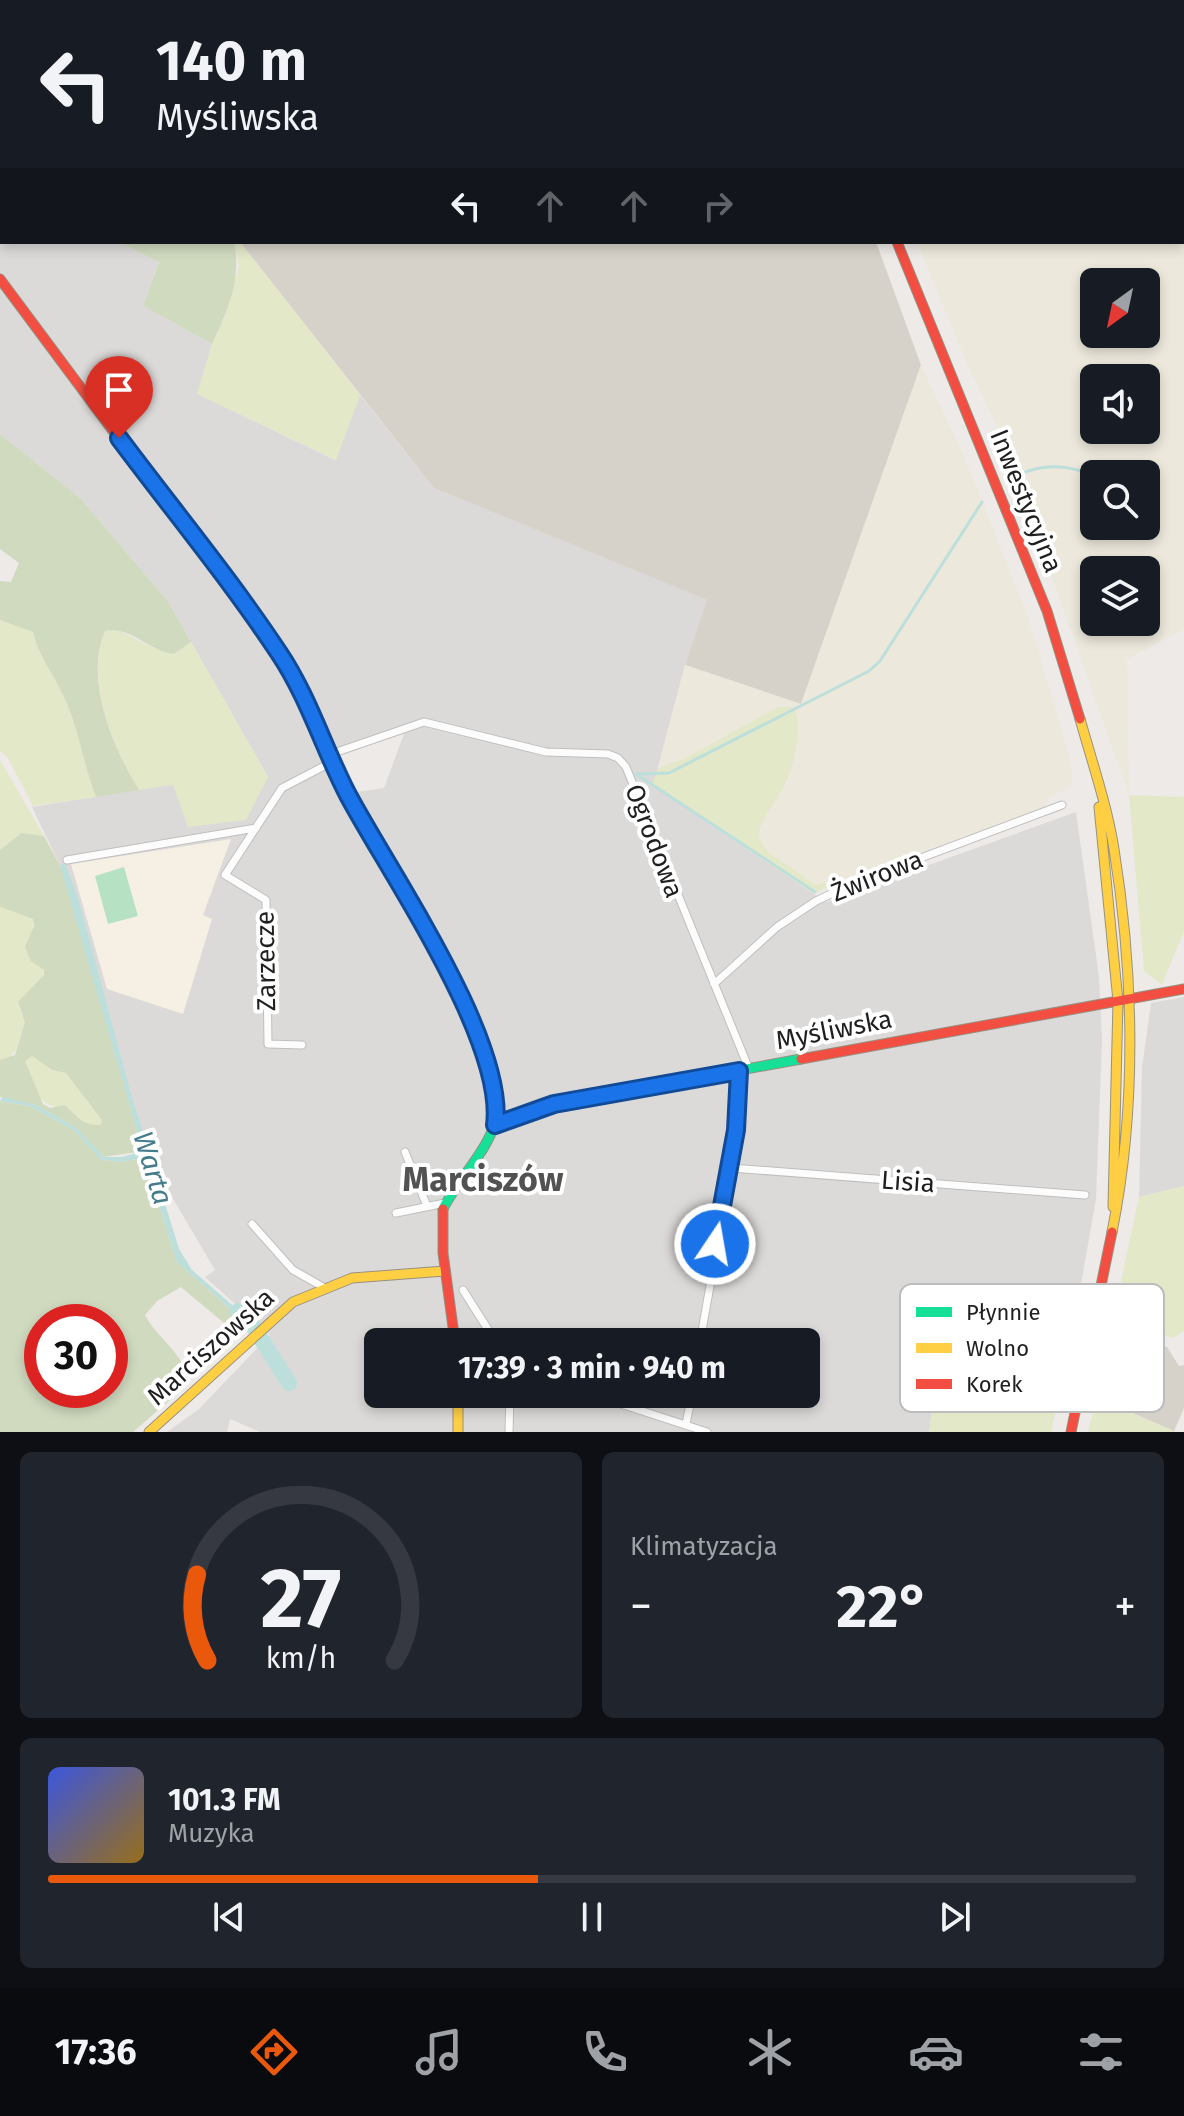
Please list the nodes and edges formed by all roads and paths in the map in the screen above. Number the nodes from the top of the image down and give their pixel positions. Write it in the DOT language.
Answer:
graph roads {
  1 [pos="898,244"];
  2 [pos="0,279"];
  3 [pos="330,758"];
  4 [pos="1096,782"];
  5 [pos="1062,805"];
  6 [pos="257,826"];
  7 [pos="67,860"];
  8 [pos="714,984"];
  9 [pos="1184,989"];
  10 [pos="1129,998"];
  11 [pos="1118,1001"];
  12 [pos="302,1045"];
  13 [pos="744,1070"];
  14 [pos="495,1125"];
  15 [pos="405,1152"];
  16 [pos="731,1168"];
  17 [pos="1085,1195"];
  18 [pos="445,1203"];
  19 [pos="427,1206"];
  20 [pos="396,1213"];
  21 [pos="252,1224"];
  22 [pos="1112,1231"];
  23 [pos="445,1271"];
  24 [pos="1101,1284"];
  25 [pos="323,1287"];
  26 [pos="463,1290"];
  27 [pos="453,1328"];
  28 [pos="487,1328"];
  29 [pos="702,1328"];
  30 [pos="458,1408"];
  31 [pos="510,1408"];
  32 [pos="635,1408"];
  33 [pos="689,1408"];
  34 [pos="1075,1412"];
  35 [pos="686,1424"];
  36 [pos="149,1432"];
  37 [pos="458,1432"];
  38 [pos="509,1432"];
  39 [pos="707,1432"];
  40 [pos="1071,1432"];
  1 -- 4 [label="street, Inwestycyjna"];
  2 -- 3 [label="street"];
  3 -- 6 [label="street"];
  3 -- 8 [label="street, Ogrodowa"];
  3 -- 14 [label="street"];
  4 -- 10 [label="street, Inwestycyjna"];
  4 -- 11 [label="street, Inwestycyjna"];
  5 -- 8 [label="street, Żwirowa"];
  6 -- 7 [label="street"];
  6 -- 12 [label="street, Zarzecze"];
  8 -- 13 [label="street, Ogrodowa"];
  9 -- 10 [label="street, Myśliwska"];
  10 -- 11 [label="street, Myśliwska"];
  10 -- 22 [label="street, Inwestycyjna"];
  11 -- 13 [label="street, Myśliwska"];
  11 -- 22 [label="street, Inwestycyjna"];
  13 -- 14 [label="street, Myśliwska"];
  13 -- 16 [label="street"];
  14 -- 18 [label="street"];
  15 -- 19 [label="street"];
  16 -- 17 [label="street, Lisia"];
  16 -- 29 [label="street"];
  18 -- 19 [label="street"];
  18 -- 23 [label="street"];
  19 -- 20 [label="street"];
  21 -- 25 [label="street"];
  22 -- 24 [label="street, Inwestycyjna"];
  23 -- 25 [label="street, Marciszowska"];
  23 -- 27 [label="street"];
  25 -- 36 [label="street, Marciszowska"];
  26 -- 28 [label="street"];
  30 -- 37 [label="street"];
  31 -- 38 [label="street"];
  32 -- 35 [label="street"];
  33 -- 35 [label="street"];
  34 -- 40 [label="street, Inwestycyjna"];
  35 -- 39 [label="street"];
}
